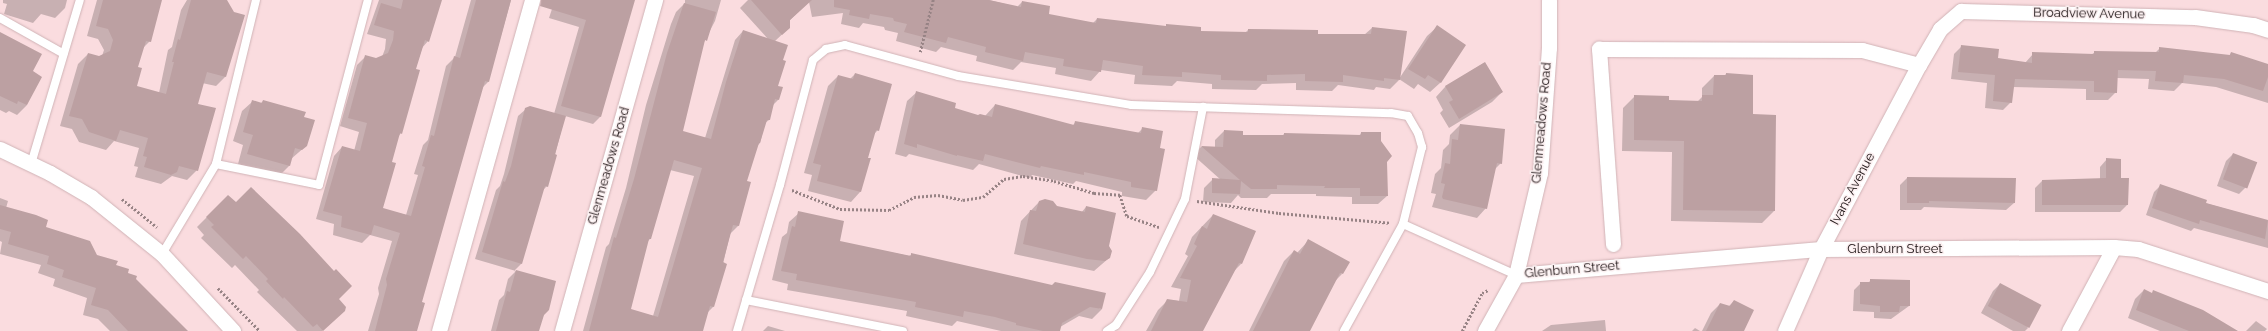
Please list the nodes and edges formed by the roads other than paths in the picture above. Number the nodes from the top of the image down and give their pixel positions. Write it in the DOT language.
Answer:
graph roads {
  1 [pos="80,0"];
  2 [pos="256,0"];
  3 [pos="368,0"];
  4 [pos="532,0"];
  5 [pos="655,0"];
  6 [pos="1548,0"];
  7 [pos="0,18"];
  8 [pos="2268,30"];
  9 [pos="1927,50"];
  10 [pos="64,54"];
  11 [pos="1919,64"];
  12 [pos="1202,107"];
  13 [pos="0,149"];
  14 [pos="32,164"];
  15 [pos="216,164"];
  16 [pos="1403,224"];
  17 [pos="1613,244"];
  18 [pos="2114,247"];
  19 [pos="1821,249"];
  20 [pos="162,254"];
  21 [pos="1516,275"];
  22 [pos="2268,292"];
  23 [pos="746,300"];
  24 [pos="233,331"];
  25 [pos="439,331"];
  26 [pos="562,331"];
  27 [pos="737,331"];
  28 [pos="902,331"];
  29 [pos="1107,331"];
  30 [pos="1344,331"];
  31 [pos="1485,331"];
  32 [pos="1785,331"];
  33 [pos="2069,331"];
  1 -- 10 [label="lane"];
  2 -- 15 [label="lane"];
  3 -- 15 [label="lane"];
  4 -- 25 [label="street"];
  5 -- 26 [label="street, Glenmeadows Road"];
  6 -- 21 [label="street, Glenmeadows Road"];
  7 -- 10 [label="lane"];
  8 -- 9 [label="street, Broadview Avenue"];
  9 -- 11 [label="street, Ivans Avenue"];
  10 -- 14 [label="lane"];
  11 -- 17 [label="street"];
  11 -- 19 [label="street, Ivans Avenue"];
  12 -- 16 [label="lane"];
  12 -- 23 [label="lane"];
  12 -- 29 [label="lane"];
  13 -- 14 [label="street"];
  14 -- 20 [label="street"];
  15 -- 20 [label="lane"];
  16 -- 21 [label="lane"];
  16 -- 30 [label="lane"];
  18 -- 19 [label="street, Glenburn Street"];
  18 -- 22 [label="street, Glenburn Street"];
  18 -- 33 [label="street"];
  19 -- 21 [label="street, Glenburn Street"];
  19 -- 32 [label="street, Ivans Avenue"];
  20 -- 24 [label="street"];
  21 -- 31 [label="street, Glenmeadows Road"];
  23 -- 27 [label="lane"];
  23 -- 28 [label="lane"];
}
